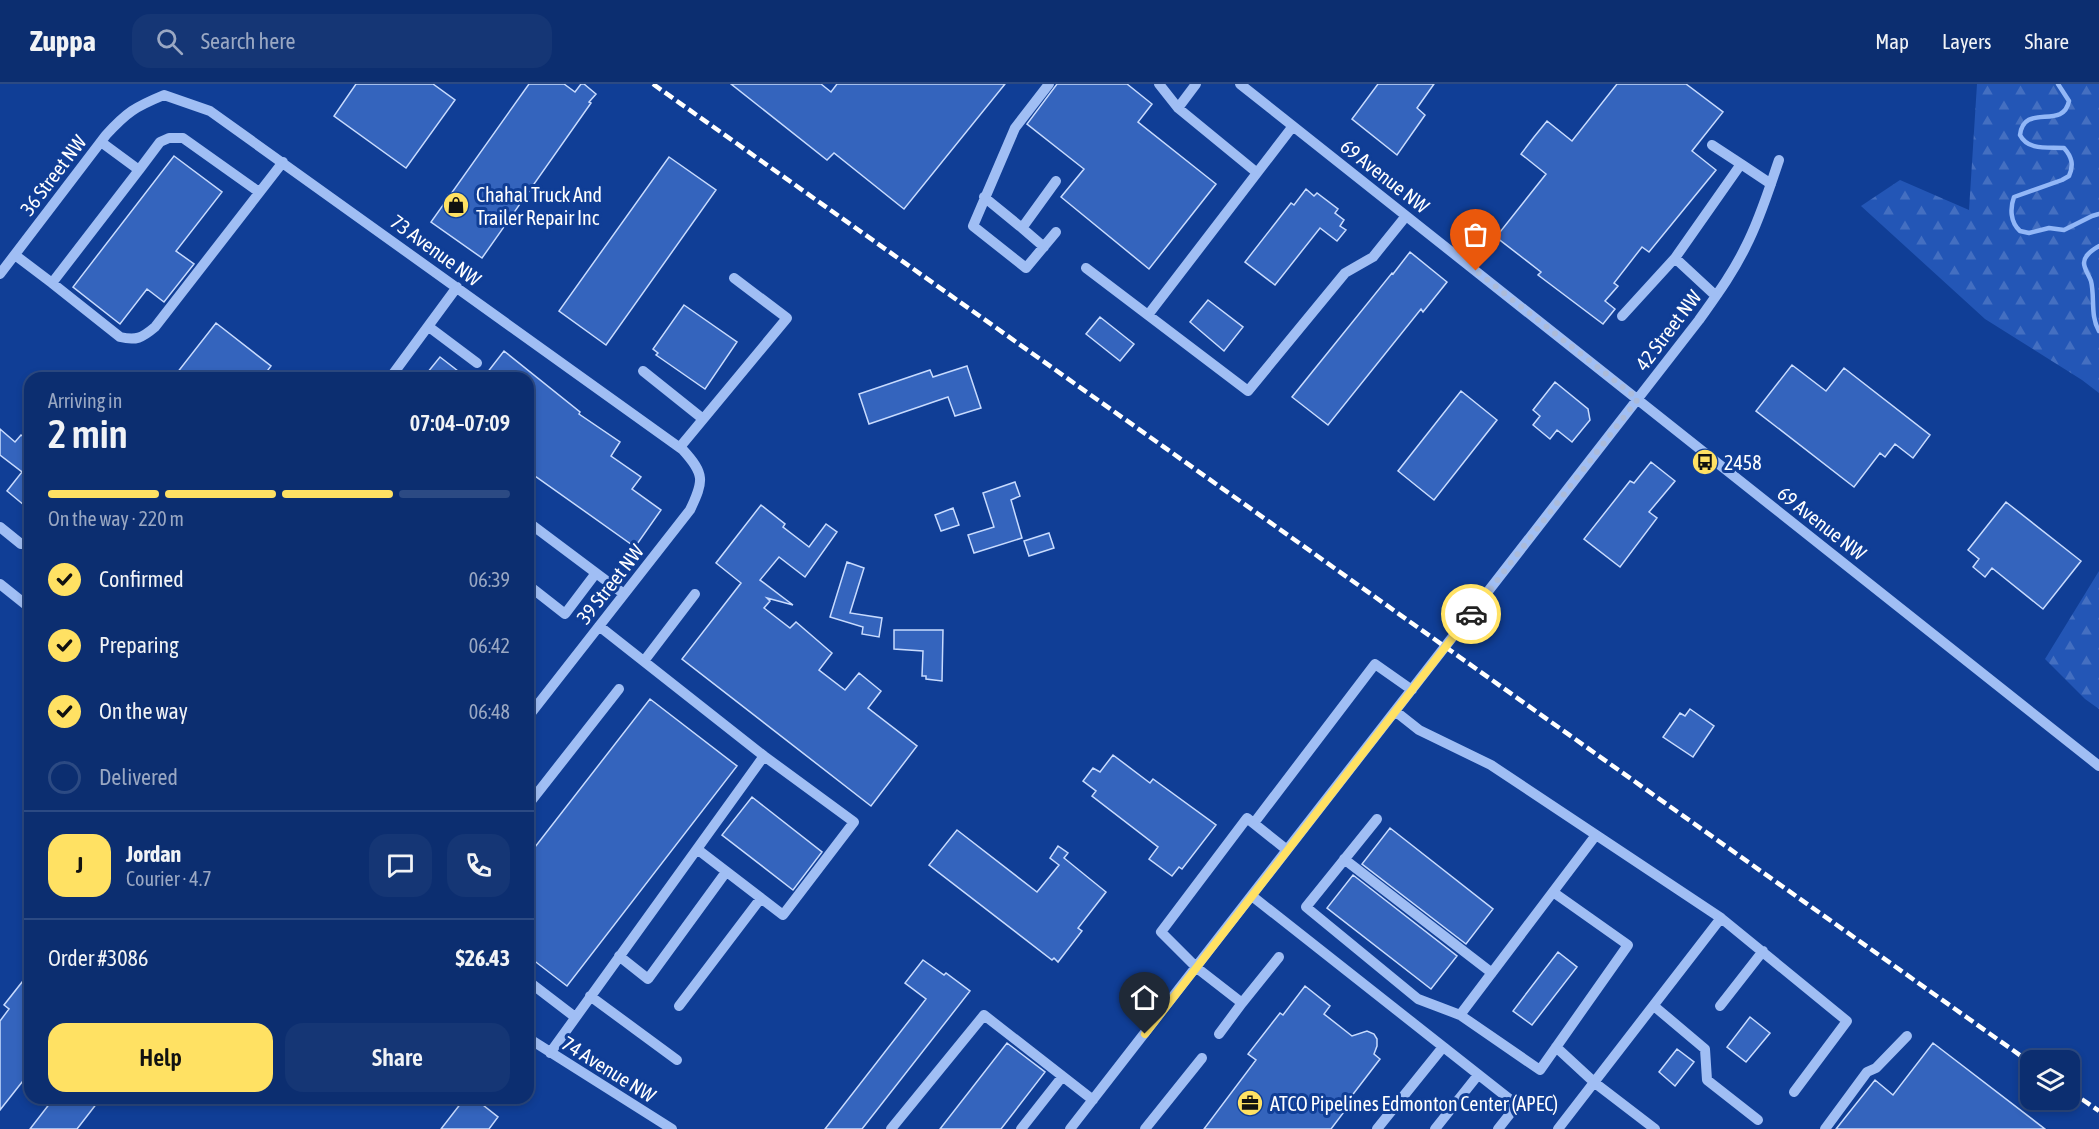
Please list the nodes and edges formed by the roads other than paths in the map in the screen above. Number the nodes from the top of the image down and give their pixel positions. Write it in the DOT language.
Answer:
graph roads {
  1 [pos="1049,84"];
  2 [pos="1159,84"];
  3 [pos="1196,84"];
  4 [pos="1240,84"];
  5 [pos="142,104"];
  6 [pos="1178,108"];
  7 [pos="1293,126"];
  8 [pos="100,142"];
  9 [pos="1712,145"];
  10 [pos="1779,160"];
  11 [pos="283,162"];
  12 [pos="1741,164"];
  13 [pos="139,170"];
  14 [pos="1256,172"];
  15 [pos="1056,181"];
  16 [pos="1771,184"];
  17 [pos="259,192"];
  18 [pos="984,197"];
  19 [pos="1406,216"];
  20 [pos="1022,228"];
  21 [pos="1056,232"];
  22 [pos="1044,247"];
  23 [pos="15,255"];
  24 [pos="1676,258"];
  25 [pos="1086,268"];
  26 [pos="0,274"];
  27 [pos="734,278"];
  28 [pos="52,283"];
  29 [pos="457,287"];
  30 [pos="1716,296"];
  31 [pos="1149,315"];
  32 [pos="1622,316"];
  33 [pos="429,327"];
  34 [pos="477,363"];
  35 [pos="643,371"];
  36 [pos="395,372"];
  37 [pos="1638,399"];
  38 [pos="703,418"];
  39 [pos="680,447"];
  40 [pos="697,465"];
  41 [pos="534,526"];
  42 [pos="0,527"];
  43 [pos="21,544"];
  44 [pos="596,573"];
  45 [pos="0,584"];
  46 [pos="534,590"];
  47 [pos="624,594"];
  48 [pos="695,594"];
  49 [pos="24,603"];
  50 [pos="599,626"];
  51 [pos="644,662"];
  52 [pos="619,690"];
  53 [pos="1412,690"];
  54 [pos="534,709"];
  55 [pos="1395,711"];
  56 [pos="764,756"];
  57 [pos="2099,766"];
  58 [pos="534,797"];
  59 [pos="1377,819"];
  60 [pos="1254,823"];
  61 [pos="1596,835"];
  62 [pos="697,849"];
  63 [pos="1287,850"];
  64 [pos="1344,860"];
  65 [pos="726,872"];
  66 [pos="1553,892"];
  67 [pos="1252,896"];
  68 [pos="761,898"];
  69 [pos="1721,918"];
  70 [pos="1763,951"];
  71 [pos="619,956"];
  72 [pos="1279,957"];
  73 [pos="1197,968"];
  74 [pos="1492,972"];
  75 [pos="534,986"];
  76 [pos="590,996"];
  77 [pos="1242,1004"];
  78 [pos="679,1006"];
  79 [pos="1654,1006"];
  80 [pos="1720,1006"];
  81 [pos="1460,1015"];
  82 [pos="575,1017"];
  83 [pos="1218,1034"];
  84 [pos="1906,1036"];
  85 [pos="534,1042"];
  86 [pos="1443,1047"];
  87 [pos="1556,1047"];
  88 [pos="550,1053"];
  89 [pos="1202,1058"];
  90 [pos="677,1060"];
  91 [pos="1479,1075"];
  92 [pos="1062,1077"];
  93 [pos="1595,1083"];
  94 [pos="1794,1092"];
  95 [pos="1093,1100"];
  96 [pos="1758,1120"];
  97 [pos="672,1129"];
  98 [pos="891,1129"];
  99 [pos="1021,1129"];
  100 [pos="1070,1129"];
  101 [pos="1145,1129"];
  102 [pos="1377,1129"];
  103 [pos="1435,1129"];
  104 [pos="1498,1129"];
  105 [pos="1558,1129"];
  106 [pos="1655,1129"];
  107 [pos="1825,1129"];
  1 -- 18 [label="street"];
  2 -- 6 [label="street"];
  3 -- 6 [label="street"];
  4 -- 7 [label="street, 69 Avenue NW"];
  5 -- 8 [label="street, 36 Street NW"];
  5 -- 11 [label="street, 73 Avenue NW"];
  6 -- 14 [label="street"];
  7 -- 14 [label="street"];
  7 -- 19 [label="street, 69 Avenue NW"];
  8 -- 13 [label="street"];
  8 -- 23 [label="street, 36 Street NW"];
  9 -- 12 [label="street"];
  10 -- 16 [label="street, 42 Street NW"];
  11 -- 17 [label="street"];
  11 -- 29 [label="street, 73 Avenue NW"];
  12 -- 16 [label="street"];
  12 -- 24 [label="street"];
  13 -- 17 [label="street"];
  13 -- 28 [label="street"];
  14 -- 31 [label="street"];
  15 -- 20 [label="street"];
  16 -- 30 [label="street, 42 Street NW"];
  17 -- 28 [label="street"];
  18 -- 20 [label="street"];
  18 -- 22 [label="street"];
  19 -- 31 [label="street"];
  19 -- 37 [label="street, 69 Avenue NW"];
  20 -- 22 [label="street"];
  21 -- 22 [label="street"];
  23 -- 26 [label="street, 36 Street NW"];
  23 -- 28 [label="street"];
  24 -- 30 [label="street"];
  24 -- 32 [label="street"];
  25 -- 31 [label="street"];
  27 -- 38 [label="street"];
  29 -- 33 [label="street"];
  29 -- 39 [label="street, 73 Avenue NW"];
  30 -- 37 [label="street, 42 Street NW"];
  33 -- 34 [label="street"];
  33 -- 36 [label="street"];
  35 -- 38 [label="street"];
  37 -- 53 [label="street, 42 Street NW"];
  37 -- 57 [label="street, 69 Avenue NW"];
  38 -- 39 [label="street"];
  39 -- 40 [label="street, 73 Avenue NW"];
  40 -- 47 [label="street, 39 Street NW"];
  41 -- 44 [label="street"];
  42 -- 43 [label="street"];
  44 -- 46 [label="street"];
  44 -- 47 [label="street"];
  45 -- 49 [label="street"];
  47 -- 50 [label="street, 39 Street NW"];
  48 -- 51 [label="street"];
  50 -- 51 [label="street"];
  50 -- 54 [label="street, 39 Street NW"];
  51 -- 56 [label="street"];
  52 -- 58 [label="street"];
  53 -- 55 [label="street, 42 Street NW"];
  53 -- 60 [label="street"];
  55 -- 61 [label="street"];
  55 -- 63 [label="street, 42 Street NW"];
  56 -- 62 [label="street"];
  56 -- 68 [label="street"];
  59 -- 64 [label="street"];
  60 -- 63 [label="street"];
  60 -- 73 [label="street"];
  61 -- 66 [label="street"];
  61 -- 69 [label="street"];
  62 -- 65 [label="street"];
  62 -- 71 [label="street"];
  63 -- 67 [label="street, 42 Street NW"];
  64 -- 74 [label="street"];
  64 -- 81 [label="street"];
  65 -- 68 [label="street"];
  65 -- 71 [label="street"];
  66 -- 74 [label="street"];
  66 -- 87 [label="street"];
  67 -- 73 [label="street, 42 Street NW"];
  67 -- 86 [label="street"];
  68 -- 78 [label="street"];
  69 -- 70 [label="street"];
  69 -- 79 [label="street"];
  70 -- 80 [label="street"];
  70 -- 94 [label="street"];
  71 -- 76 [label="street"];
  72 -- 77 [label="street"];
  73 -- 77 [label="street"];
  73 -- 95 [label="street, 42 Street NW"];
  74 -- 81 [label="street"];
  75 -- 82 [label="street"];
  76 -- 82 [label="street"];
  76 -- 90 [label="street"];
  77 -- 83 [label="street"];
  79 -- 93 [label="street"];
  79 -- 96 [label="street"];
  81 -- 87 [label="street"];
  82 -- 88 [label="street"];
  84 -- 107 [label="street"];
  85 -- 88 [label="street, 74 Avenue NW"];
  86 -- 91 [label="street"];
  86 -- 102 [label="street"];
  87 -- 93 [label="street"];
  88 -- 97 [label="street, 74 Avenue NW"];
  89 -- 101 [label="street"];
  91 -- 103 [label="street"];
  91 -- 104 [label="street"];
  92 -- 95 [label="street"];
  92 -- 98 [label="street"];
  92 -- 99 [label="street"];
  93 -- 105 [label="street"];
  93 -- 106 [label="street"];
  95 -- 100 [label="street, 42 Street NW"];
}
